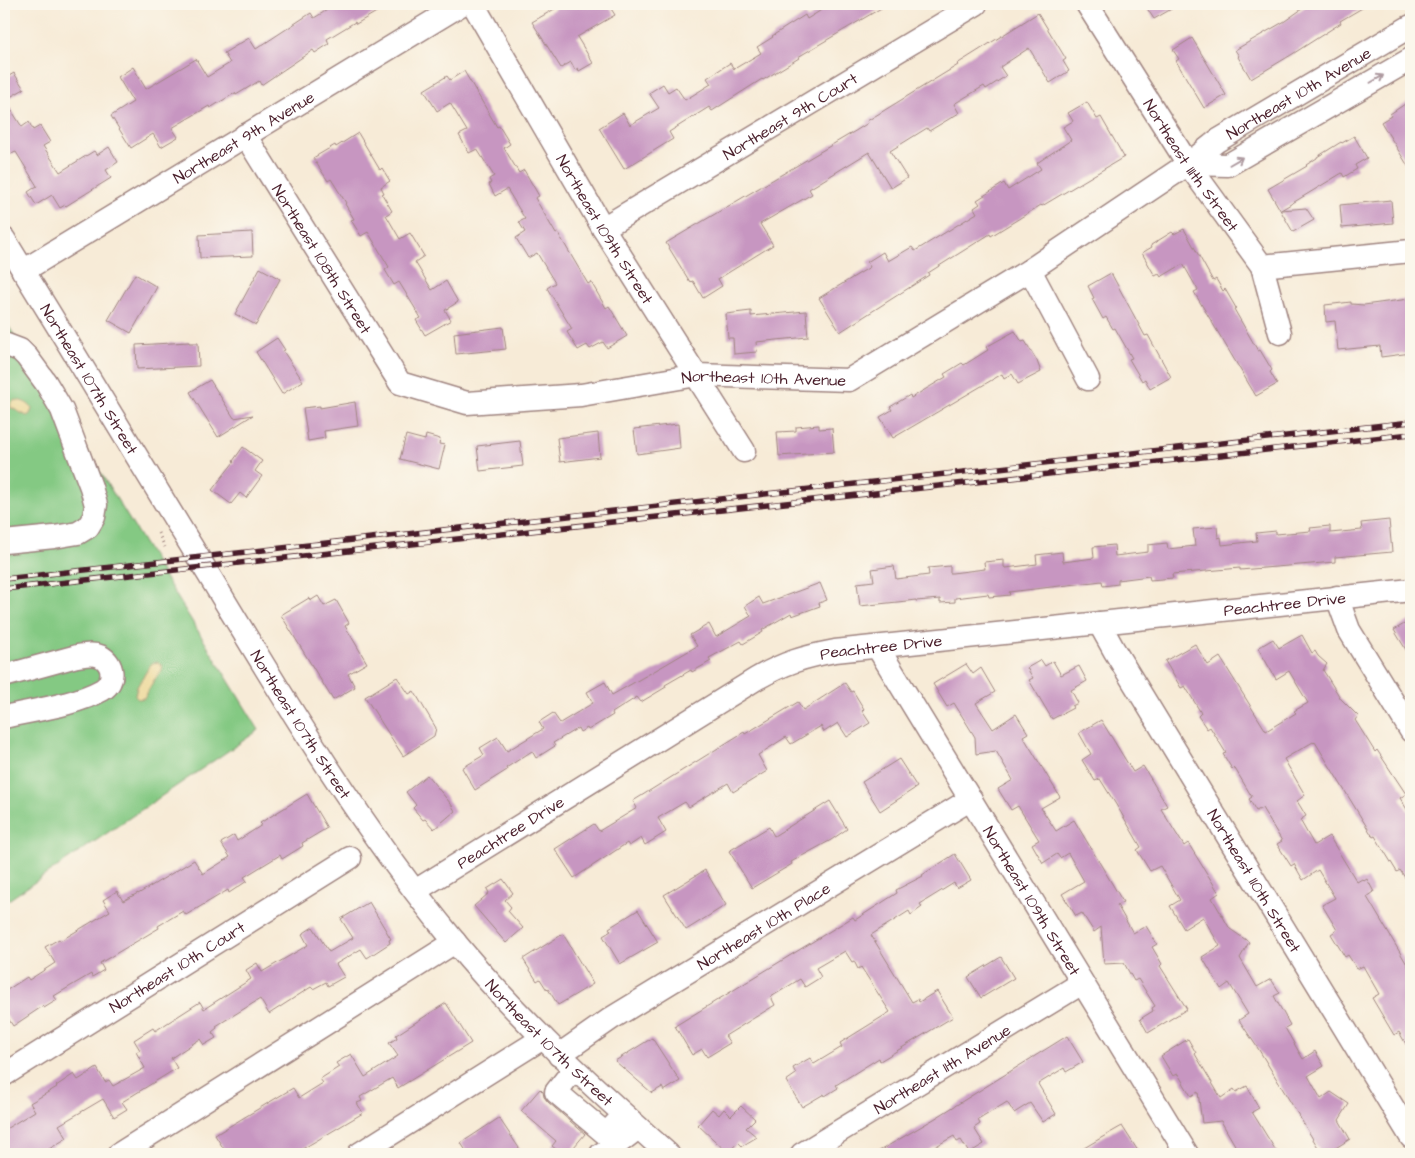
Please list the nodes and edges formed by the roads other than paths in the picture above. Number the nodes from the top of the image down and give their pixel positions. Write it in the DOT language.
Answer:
graph roads {
  1 [pos="462,4"];
  2 [pos="473,4"];
  3 [pos="976,4"];
  4 [pos="1087,4"];
  5 [pos="1411,26"];
  6 [pos="1411,60"];
  7 [pos="245,135"];
  8 [pos="1188,164"];
  9 [pos="603,228"];
  10 [pos="4,239"];
  11 [pos="1411,251"];
  12 [pos="1262,266"];
  13 [pos="1030,270"];
  14 [pos="23,271"];
  15 [pos="1280,333"];
  16 [pos="4,344"];
  17 [pos="697,375"];
  18 [pos="1088,379"];
  19 [pos="400,383"];
  20 [pos="744,451"];
  21 [pos="4,542"];
  22 [pos="1411,590"];
  23 [pos="1337,597"];
  24 [pos="1100,623"];
  25 [pos="878,648"];
  26 [pos="4,676"];
  27 [pos="4,717"];
  28 [pos="1411,731"];
  29 [pos="971,799"];
  30 [pos="350,858"];
  31 [pos="415,891"];
  32 [pos="455,942"];
  33 [pos="1082,983"];
  34 [pos="543,1038"];
  35 [pos="567,1062"];
  36 [pos="4,1075"];
  37 [pos="631,1121"];
  38 [pos="1411,1137"];
  39 [pos="615,1151"];
  40 [pos="119,1154"];
  41 [pos="359,1154"];
  42 [pos="668,1154"];
  43 [pos="802,1154"];
  44 [pos="1188,1154"];
  1 -- 7 [label="street, Northeast 9th Avenue"];
  2 -- 9 [label="street, Northeast 109th Street"];
  3 -- 9 [label="street, Northeast 9th Court"];
  4 -- 8 [label="street, Northeast 111th Street"];
  5 -- 8 [label="street, Northeast 10th Avenue"];
  8 -- 6 [label="street, Northeast 10th Avenue, one-way"];
  7 -- 14 [label="street, Northeast 9th Avenue"];
  7 -- 19 [label="street, Northeast 108th Street"];
  8 -- 12 [label="street, Northeast 111th Street"];
  8 -- 13 [label="street, Northeast 10th Avenue"];
  9 -- 17 [label="street, Northeast 109th Street"];
  10 -- 14 [label="street, Northeast 107th Street"];
  11 -- 12 [label="street"];
  12 -- 15 [label="street, Northeast 111th Street"];
  13 -- 17 [label="street, Northeast 10th Avenue"];
  13 -- 18 [label="street"];
  14 -- 31 [label="street, Northeast 107th Street"];
  16 -- 21 [label="street"];
  17 -- 19 [label="street, Northeast 10th Avenue"];
  17 -- 20 [label="street, Northeast 109th Street"];
  22 -- 23 [label="street, Peachtree Drive"];
  23 -- 24 [label="street, Peachtree Drive"];
  23 -- 28 [label="street"];
  24 -- 25 [label="street, Peachtree Drive"];
  24 -- 38 [label="street, Northeast 110th Street"];
  25 -- 29 [label="street, Northeast 109th Street"];
  25 -- 31 [label="street, Peachtree Drive"];
  26 -- 27 [label="street"];
  29 -- 33 [label="street, Northeast 109th Street"];
  29 -- 35 [label="street, Northeast 10th Place"];
  30 -- 36 [label="street, Northeast 10th Court"];
  31 -- 32 [label="street, Northeast 107th Street"];
  32 -- 34 [label="street, Northeast 107th Street"];
  32 -- 40 [label="street"];
  33 -- 43 [label="street, Northeast 11th Avenue"];
  33 -- 44 [label="street, Northeast 109th Street"];
  34 -- 35 [label="street, Northeast 107th Street"];
  34 -- 41 [label="street"];
  35 -- 37 [label="street, Northeast 107th Street"];
  37 -- 39 [label="street"];
  37 -- 42 [label="street, Northeast 107th Street"];
}
